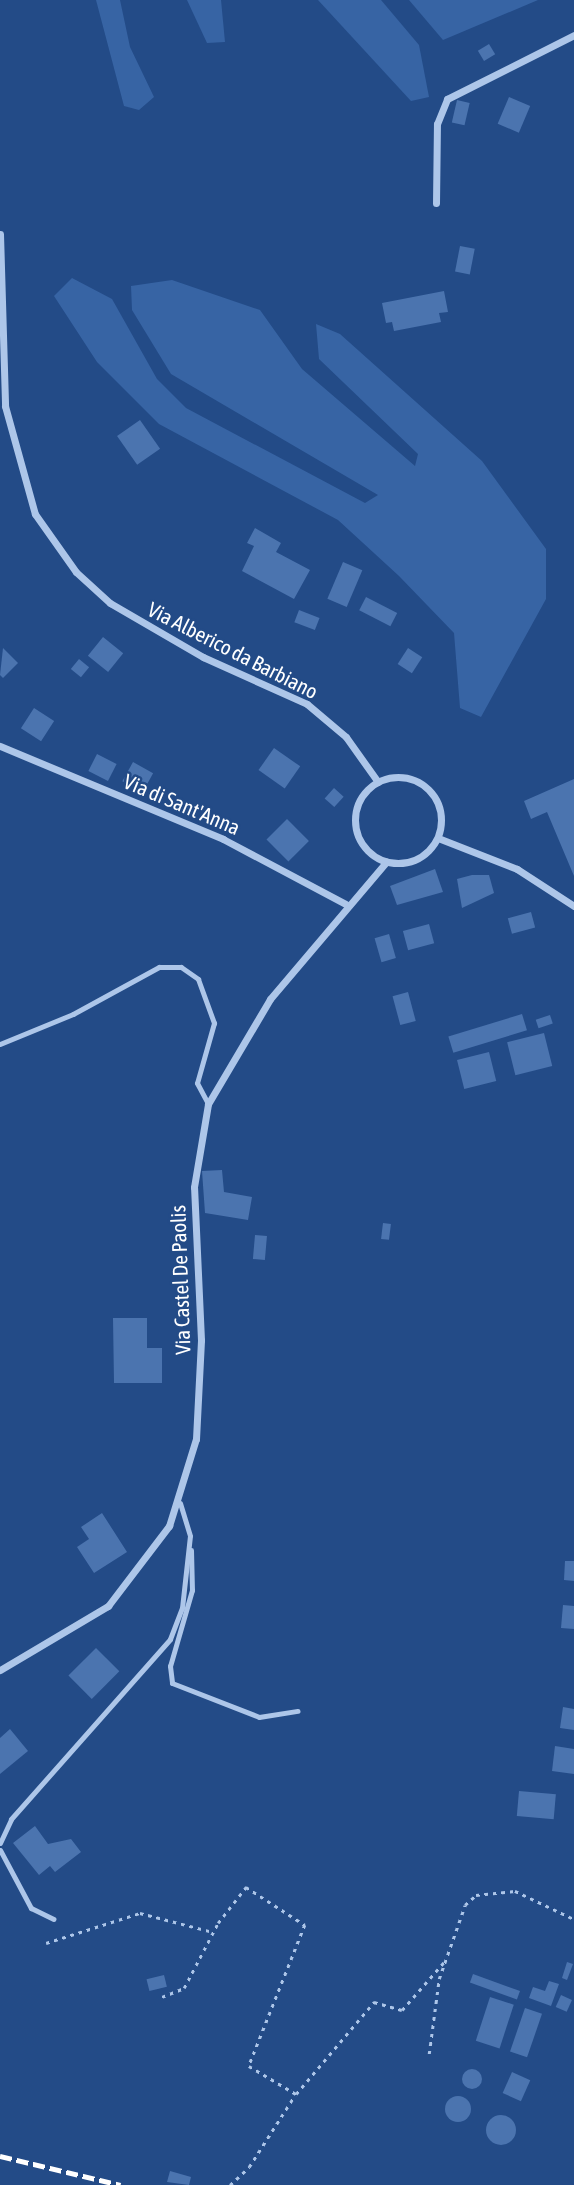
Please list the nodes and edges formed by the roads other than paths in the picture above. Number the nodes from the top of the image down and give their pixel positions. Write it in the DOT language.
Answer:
graph roads {
  1 [pos="574,35"];
  2 [pos="436,203"];
  3 [pos="0,234"];
  4 [pos="0,746"];
  5 [pos="378,782"];
  6 [pos="438,838"];
  7 [pos="386,862"];
  8 [pos="346,904"];
  9 [pos="574,906"];
  10 [pos="0,1044"];
  11 [pos="208,1104"];
  12 [pos="180,1503"];
  13 [pos="190,1536"];
  14 [pos="0,1670"];
  15 [pos="298,1711"];
  16 [pos="0,1843"];
  17 [pos="0,1850"];
  18 [pos="54,1919"];
  1 -- 2 [label="street"];
  3 -- 5 [label="street, Via Alberico da Barbiano"];
  4 -- 8 [label="street, Via di Sant'Anna"];
  5 -- 6 [label="street"];
  5 -- 7 [label="street"];
  6 -- 7 [label="street"];
  6 -- 9 [label="street"];
  7 -- 8 [label="street, Via Castel De Paolis"];
  8 -- 11 [label="street, Via Castel De Paolis"];
  10 -- 11 [label="lane"];
  11 -- 12 [label="street, Via Castel De Paolis"];
  12 -- 13 [label="lane"];
  12 -- 14 [label="street, Via Castel De Paolis"];
  13 -- 15 [label="lane"];
  13 -- 16 [label="lane"];
  17 -- 18 [label="lane"];
}
